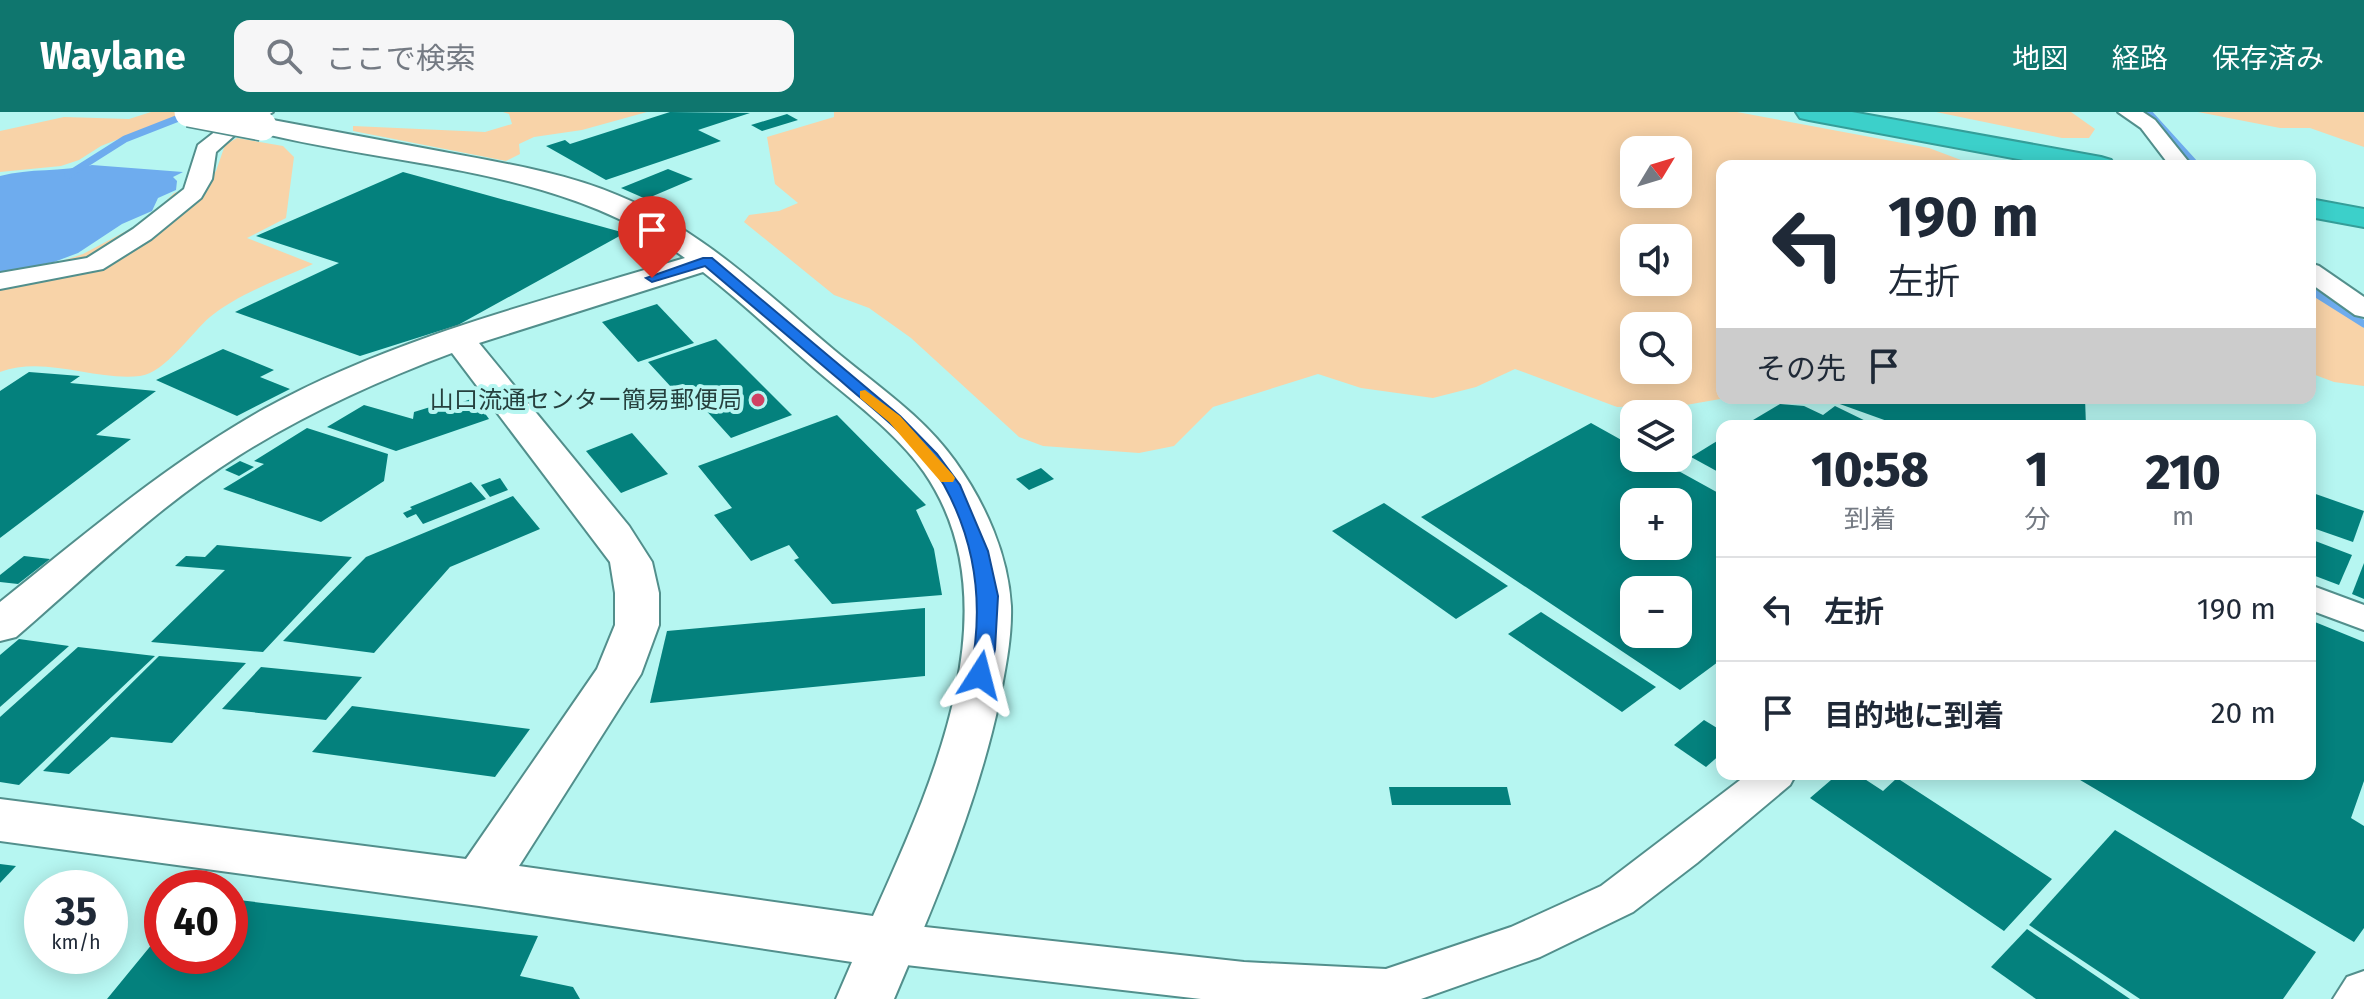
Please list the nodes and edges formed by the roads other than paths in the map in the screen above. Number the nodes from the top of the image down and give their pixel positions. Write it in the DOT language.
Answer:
graph roads {
  1 [pos="189,112"];
  2 [pos="1786,112"];
  3 [pos="1809,112"];
  4 [pos="2128,112"];
  5 [pos="263,119"];
  6 [pos="2050,160"];
  7 [pos="2052,160"];
  8 [pos="2176,160"];
  9 [pos="2316,207"];
  10 [pos="2364,215"];
  11 [pos="708,261"];
  12 [pos="2316,275"];
  13 [pos="0,281"];
  14 [pos="2364,309"];
  15 [pos="459,340"];
  16 [pos="2316,599"];
  17 [pos="2364,618"];
  18 [pos="0,626"];
  19 [pos="1769,780"];
  20 [pos="0,820"];
  21 [pos="479,883"];
  22 [pos="889,943"];
  23 [pos="2364,992"];
  24 [pos="1387,995"];
  25 [pos="865,999"];
  26 [pos="2357,999"];
  1 -- 5 [label="street, bridge"];
  2 -- 6 [label="highway"];
  3 -- 7 [label="highway"];
  4 -- 8 [label="street"];
  5 -- 11 [label="street"];
  5 -- 13 [label="street"];
  9 -- 10 [label="highway"];
  11 -- 15 [label="street"];
  11 -- 22 [label="street"];
  12 -- 14 [label="street"];
  15 -- 18 [label="street"];
  15 -- 21 [label="street"];
  16 -- 17 [label="street"];
  19 -- 24 [label="street"];
  20 -- 21 [label="street"];
  21 -- 22 [label="street"];
  22 -- 24 [label="street"];
  22 -- 25 [label="street"];
  23 -- 26 [label="street"];
}
